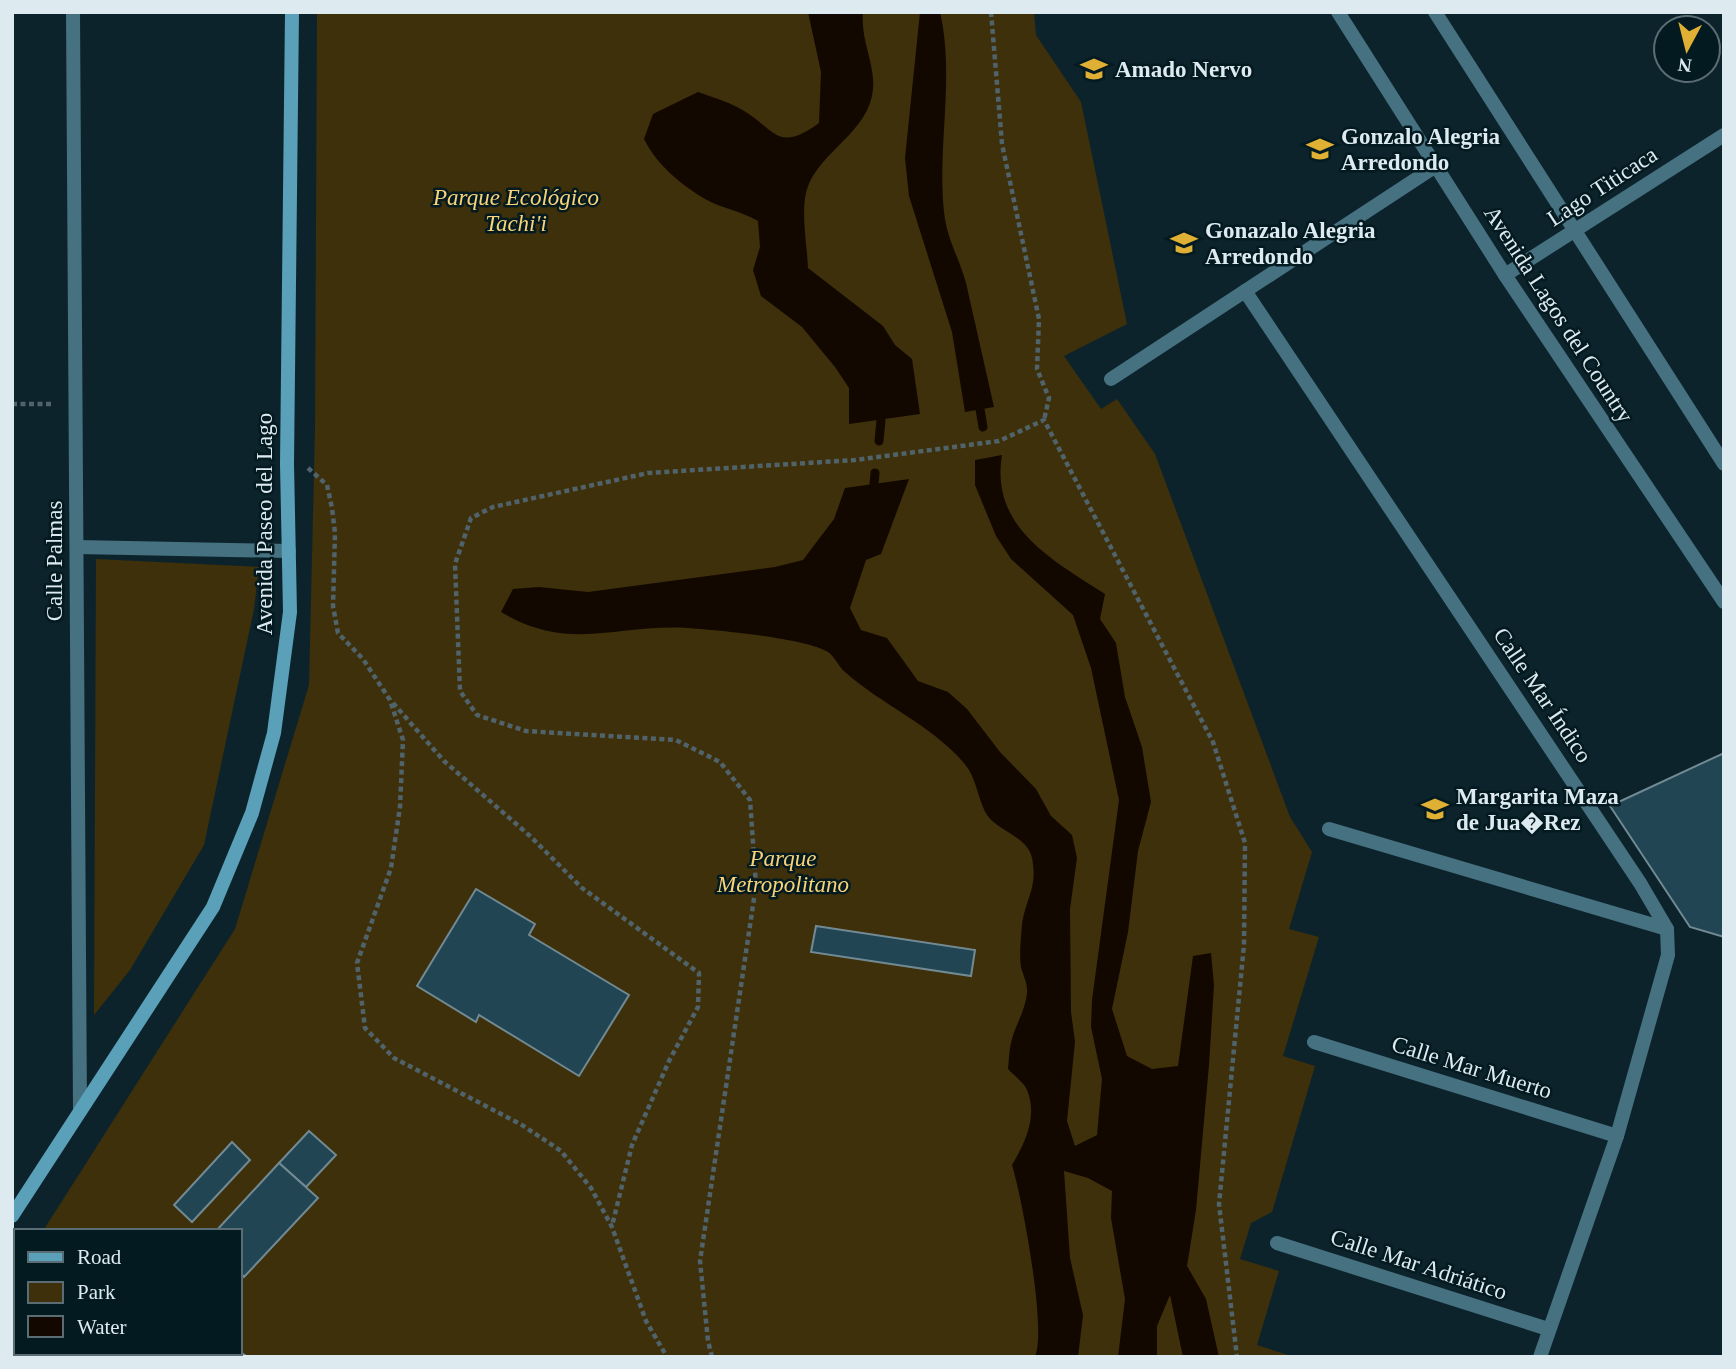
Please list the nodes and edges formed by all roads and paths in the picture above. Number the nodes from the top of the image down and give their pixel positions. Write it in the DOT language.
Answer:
graph roads {
  1 [pos="73,12"];
  2 [pos="292,12"];
  3 [pos="991,12"];
  4 [pos="1338,12"];
  5 [pos="1435,12"];
  6 [pos="1724,135"];
  7 [pos="1436,166"];
  8 [pos="1574,232"];
  9 [pos="1505,275"];
  10 [pos="1245,291"];
  11 [pos="1111,379"];
  12 [pos="12,404"];
  13 [pos="76,404"];
  14 [pos="1044,420"];
  15 [pos="287,464"];
  16 [pos="1724,464"];
  17 [pos="77,547"];
  18 [pos="289,551"];
  19 [pos="1724,602"];
  20 [pos="390,700"];
  21 [pos="1329,829"];
  22 [pos="1667,929"];
  23 [pos="1314,1042"];
  24 [pos="80,1110"];
  25 [pos="1617,1136"];
  26 [pos="12,1216"];
  27 [pos="612,1227"];
  28 [pos="1277,1243"];
  29 [pos="1548,1329"];
  30 [pos="667,1357"];
  31 [pos="712,1357"];
  32 [pos="1237,1357"];
  33 [pos="1540,1357"];
  1 -- 13 [label="street, Calle Palmas"];
  2 -- 15 [label="main road, Avenida Paseo del Lago"];
  3 -- 14 [label="path"];
  4 -- 7 [label="street, Avenida Lagos del Country"];
  5 -- 8 [label="street"];
  6 -- 8 [label="street, Lago Titicaca"];
  7 -- 9 [label="street, Avenida Lagos del Country"];
  7 -- 10 [label="street"];
  8 -- 9 [label="street, Lago Titicaca"];
  8 -- 16 [label="street"];
  9 -- 19 [label="street, Avenida Lagos del Country"];
  10 -- 11 [label="street"];
  10 -- 22 [label="street, Calle Mar Índico"];
  12 -- 13 [label="path"];
  13 -- 17 [label="street, Calle Palmas"];
  14 -- 31 [label="path"];
  14 -- 32 [label="path"];
  15 -- 18 [label="main road, Avenida Paseo del Lago"];
  15 -- 20 [label="path"];
  17 -- 18 [label="street"];
  17 -- 24 [label="street, Calle Palmas"];
  18 -- 24 [label="main road, Avenida Paseo del Lago"];
  20 -- 27 [label="path"];
  20 -- 27 [label="path"];
  21 -- 22 [label="street"];
  22 -- 25 [label="street"];
  23 -- 25 [label="street, Calle Mar Muerto"];
  24 -- 26 [label="main road, Avenida Paseo del Lago"];
  25 -- 29 [label="street"];
  27 -- 30 [label="path"];
  28 -- 29 [label="street, Calle Mar Adriático"];
  29 -- 33 [label="street"];
}
